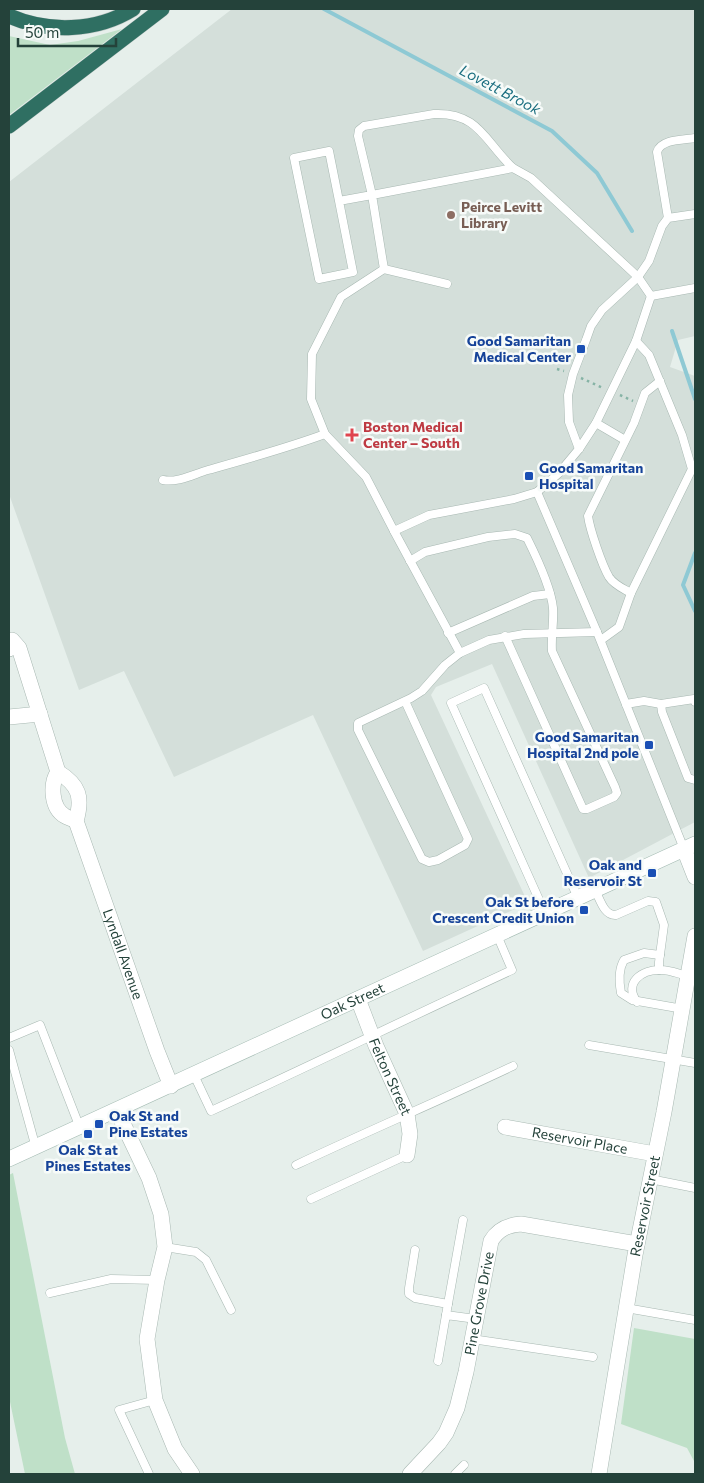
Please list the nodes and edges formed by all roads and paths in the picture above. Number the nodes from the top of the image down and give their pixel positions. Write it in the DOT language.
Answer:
graph roads {
  1 [pos="133,9"];
  2 [pos="162,9"];
  3 [pos="9,16"];
  4 [pos="9,126"];
  5 [pos="695,138"];
  6 [pos="513,168"];
  7 [pos="372,195"];
  8 [pos="339,202"];
  9 [pos="695,214"];
  10 [pos="668,218"];
  11 [pos="384,269"];
  12 [pos="638,277"];
  13 [pos="447,284"];
  14 [pos="695,288"];
  15 [pos="651,296"];
  16 [pos="636,341"];
  17 [pos="557,369"];
  18 [pos="573,374"];
  19 [pos="660,381"];
  20 [pos="611,392"];
  21 [pos="640,406"];
  22 [pos="596,423"];
  23 [pos="325,434"];
  24 [pos="625,440"];
  25 [pos="579,449"];
  26 [pos="163,480"];
  27 [pos="537,492"];
  28 [pos="394,531"];
  29 [pos="410,562"];
  30 [pos="632,593"];
  31 [pos="550,594"];
  32 [pos="597,632"];
  33 [pos="448,633"];
  34 [pos="551,634"];
  35 [pos="505,636"];
  36 [pos="601,640"];
  37 [pos="9,649"];
  38 [pos="460,653"];
  39 [pos="404,701"];
  40 [pos="695,702"];
  41 [pos="626,704"];
  42 [pos="661,704"];
  43 [pos="40,714"];
  44 [pos="9,717"];
  45 [pos="58,772"];
  46 [pos="695,780"];
  47 [pos="76,821"];
  48 [pos="689,846"];
  49 [pos="695,877"];
  50 [pos="596,890"];
  51 [pos="578,898"];
  52 [pos="545,913"];
  53 [pos="497,935"];
  54 [pos="695,936"];
  55 [pos="660,955"];
  56 [pos="660,970"];
  57 [pos="688,976"];
  58 [pos="358,998"];
  59 [pos="637,1002"];
  60 [pos="683,1009"];
  61 [pos="372,1035"];
  62 [pos="9,1038"];
  63 [pos="589,1045"];
  64 [pos="9,1050"];
  65 [pos="673,1059"];
  66 [pos="695,1063"];
  67 [pos="513,1066"];
  68 [pos="194,1075"];
  69 [pos="171,1086"];
  70 [pos="117,1110"];
  71 [pos="407,1114"];
  72 [pos="505,1127"];
  73 [pos="80,1128"];
  74 [pos="36,1148"];
  75 [pos="655,1154"];
  76 [pos="407,1155"];
  77 [pos="9,1159"];
  78 [pos="296,1165"];
  79 [pos="650,1179"];
  80 [pos="695,1188"];
  81 [pos="312,1199"];
  82 [pos="464,1220"];
  83 [pos="637,1244"];
  84 [pos="165,1247"];
  85 [pos="415,1250"];
  86 [pos="157,1280"];
  87 [pos="50,1292"];
  88 [pos="448,1304"];
  89 [pos="626,1308"];
  90 [pos="231,1310"];
  91 [pos="446,1315"];
  92 [pos="476,1319"];
  93 [pos="695,1320"];
  94 [pos="472,1339"];
  95 [pos="593,1357"];
  96 [pos="438,1361"];
  97 [pos="155,1400"];
  98 [pos="464,1465"];
  99 [pos="149,1474"];
  100 [pos="192,1474"];
  101 [pos="410,1474"];
  102 [pos="455,1474"];
  103 [pos="599,1474"];
  1 -- 3 [label="highway"];
  2 -- 4 [label="highway"];
  5 -- 10 [label="lane"];
  6 -- 7 [label="lane"];
  6 -- 7 [label="lane"];
  6 -- 12 [label="lane"];
  7 -- 8 [label="lane"];
  7 -- 11 [label="lane"];
  8 -- 8 [label="lane"];
  9 -- 10 [label="lane"];
  10 -- 12 [label="lane"];
  11 -- 13 [label="lane"];
  11 -- 23 [label="lane"];
  12 -- 15 [label="lane"];
  12 -- 18 [label="lane"];
  14 -- 15 [label="lane"];
  15 -- 16 [label="lane"];
  16 -- 19 [label="lane"];
  16 -- 20 [label="lane"];
  17 -- 18 [label="path"];
  18 -- 20 [label="path"];
  18 -- 25 [label="lane"];
  19 -- 21 [label="lane"];
  19 -- 30 [label="lane"];
  20 -- 21 [label="path"];
  20 -- 22 [label="lane"];
  21 -- 24 [label="lane"];
  22 -- 24 [label="lane"];
  22 -- 25 [label="lane"];
  23 -- 26 [label="lane"];
  23 -- 28 [label="lane"];
  24 -- 30 [label="lane"];
  25 -- 27 [label="lane"];
  27 -- 28 [label="lane"];
  27 -- 32 [label="lane"];
  28 -- 29 [label="lane"];
  29 -- 31 [label="lane"];
  29 -- 33 [label="lane"];
  30 -- 36 [label="lane"];
  31 -- 33 [label="lane"];
  31 -- 34 [label="lane"];
  32 -- 34 [label="lane"];
  32 -- 36 [label="lane"];
  33 -- 38 [label="lane"];
  34 -- 35 [label="lane"];
  34 -- 35 [label="lane"];
  35 -- 38 [label="lane"];
  36 -- 41 [label="lane"];
  37 -- 43 [label="street, Lyndall Avenue"];
  38 -- 39 [label="lane"];
  39 -- 39 [label="lane"];
  40 -- 42 [label="lane"];
  41 -- 42 [label="lane"];
  41 -- 48 [label="lane"];
  42 -- 46 [label="lane"];
  43 -- 44 [label="street"];
  43 -- 45 [label="street, Lyndall Avenue"];
  45 -- 47 [label="street, Lyndall Avenue"];
  45 -- 47 [label="street, Lyndall Avenue"];
  47 -- 69 [label="street, Lyndall Avenue"];
  48 -- 49 [label="street"];
  48 -- 50 [label="street, Oak Street"];
  50 -- 51 [label="street, Oak Street"];
  50 -- 55 [label="lane"];
  51 -- 52 [label="street, Oak Street"];
  51 -- 52 [label="lane"];
  52 -- 53 [label="street, Oak Street"];
  53 -- 58 [label="street, Oak Street"];
  53 -- 61 [label="lane"];
  54 -- 57 [label="street, Reservoir Street"];
  55 -- 56 [label="lane"];
  55 -- 59 [label="lane"];
  56 -- 57 [label="lane"];
  56 -- 59 [label="lane"];
  57 -- 60 [label="street, Reservoir Street"];
  58 -- 61 [label="street, Felton Street"];
  58 -- 68 [label="street, Oak Street"];
  59 -- 60 [label="lane"];
  60 -- 65 [label="street, Reservoir Street"];
  61 -- 68 [label="lane"];
  61 -- 71 [label="street, Felton Street"];
  62 -- 73 [label="lane"];
  63 -- 65 [label="lane"];
  64 -- 74 [label="lane"];
  65 -- 66 [label="lane"];
  65 -- 75 [label="street, Reservoir Street"];
  67 -- 71 [label="lane"];
  68 -- 69 [label="street, Oak Street"];
  69 -- 70 [label="street, Oak Street"];
  70 -- 73 [label="street, Oak Street"];
  70 -- 84 [label="street"];
  71 -- 76 [label="street, Felton Street"];
  71 -- 78 [label="lane"];
  72 -- 75 [label="street, Reservoir Place"];
  73 -- 74 [label="street, Oak Street"];
  74 -- 77 [label="street, Oak Street"];
  75 -- 79 [label="street, Reservoir Street"];
  76 -- 81 [label="lane"];
  79 -- 80 [label="lane"];
  79 -- 83 [label="street, Reservoir Street"];
  82 -- 88 [label="lane"];
  83 -- 89 [label="street, Reservoir Street"];
  83 -- 92 [label="street, Pine Grove Drive"];
  84 -- 86 [label="street"];
  84 -- 90 [label="lane"];
  85 -- 88 [label="lane"];
  86 -- 87 [label="lane"];
  86 -- 97 [label="street"];
  88 -- 91 [label="lane"];
  89 -- 93 [label="lane"];
  89 -- 103 [label="street, Reservoir Street"];
  91 -- 92 [label="lane"];
  91 -- 96 [label="lane"];
  92 -- 94 [label="street, Pine Grove Drive"];
  94 -- 95 [label="lane"];
  94 -- 101 [label="street, Pine Grove Drive"];
  97 -- 99 [label="lane"];
  97 -- 100 [label="street"];
  98 -- 102 [label="lane"];
}
